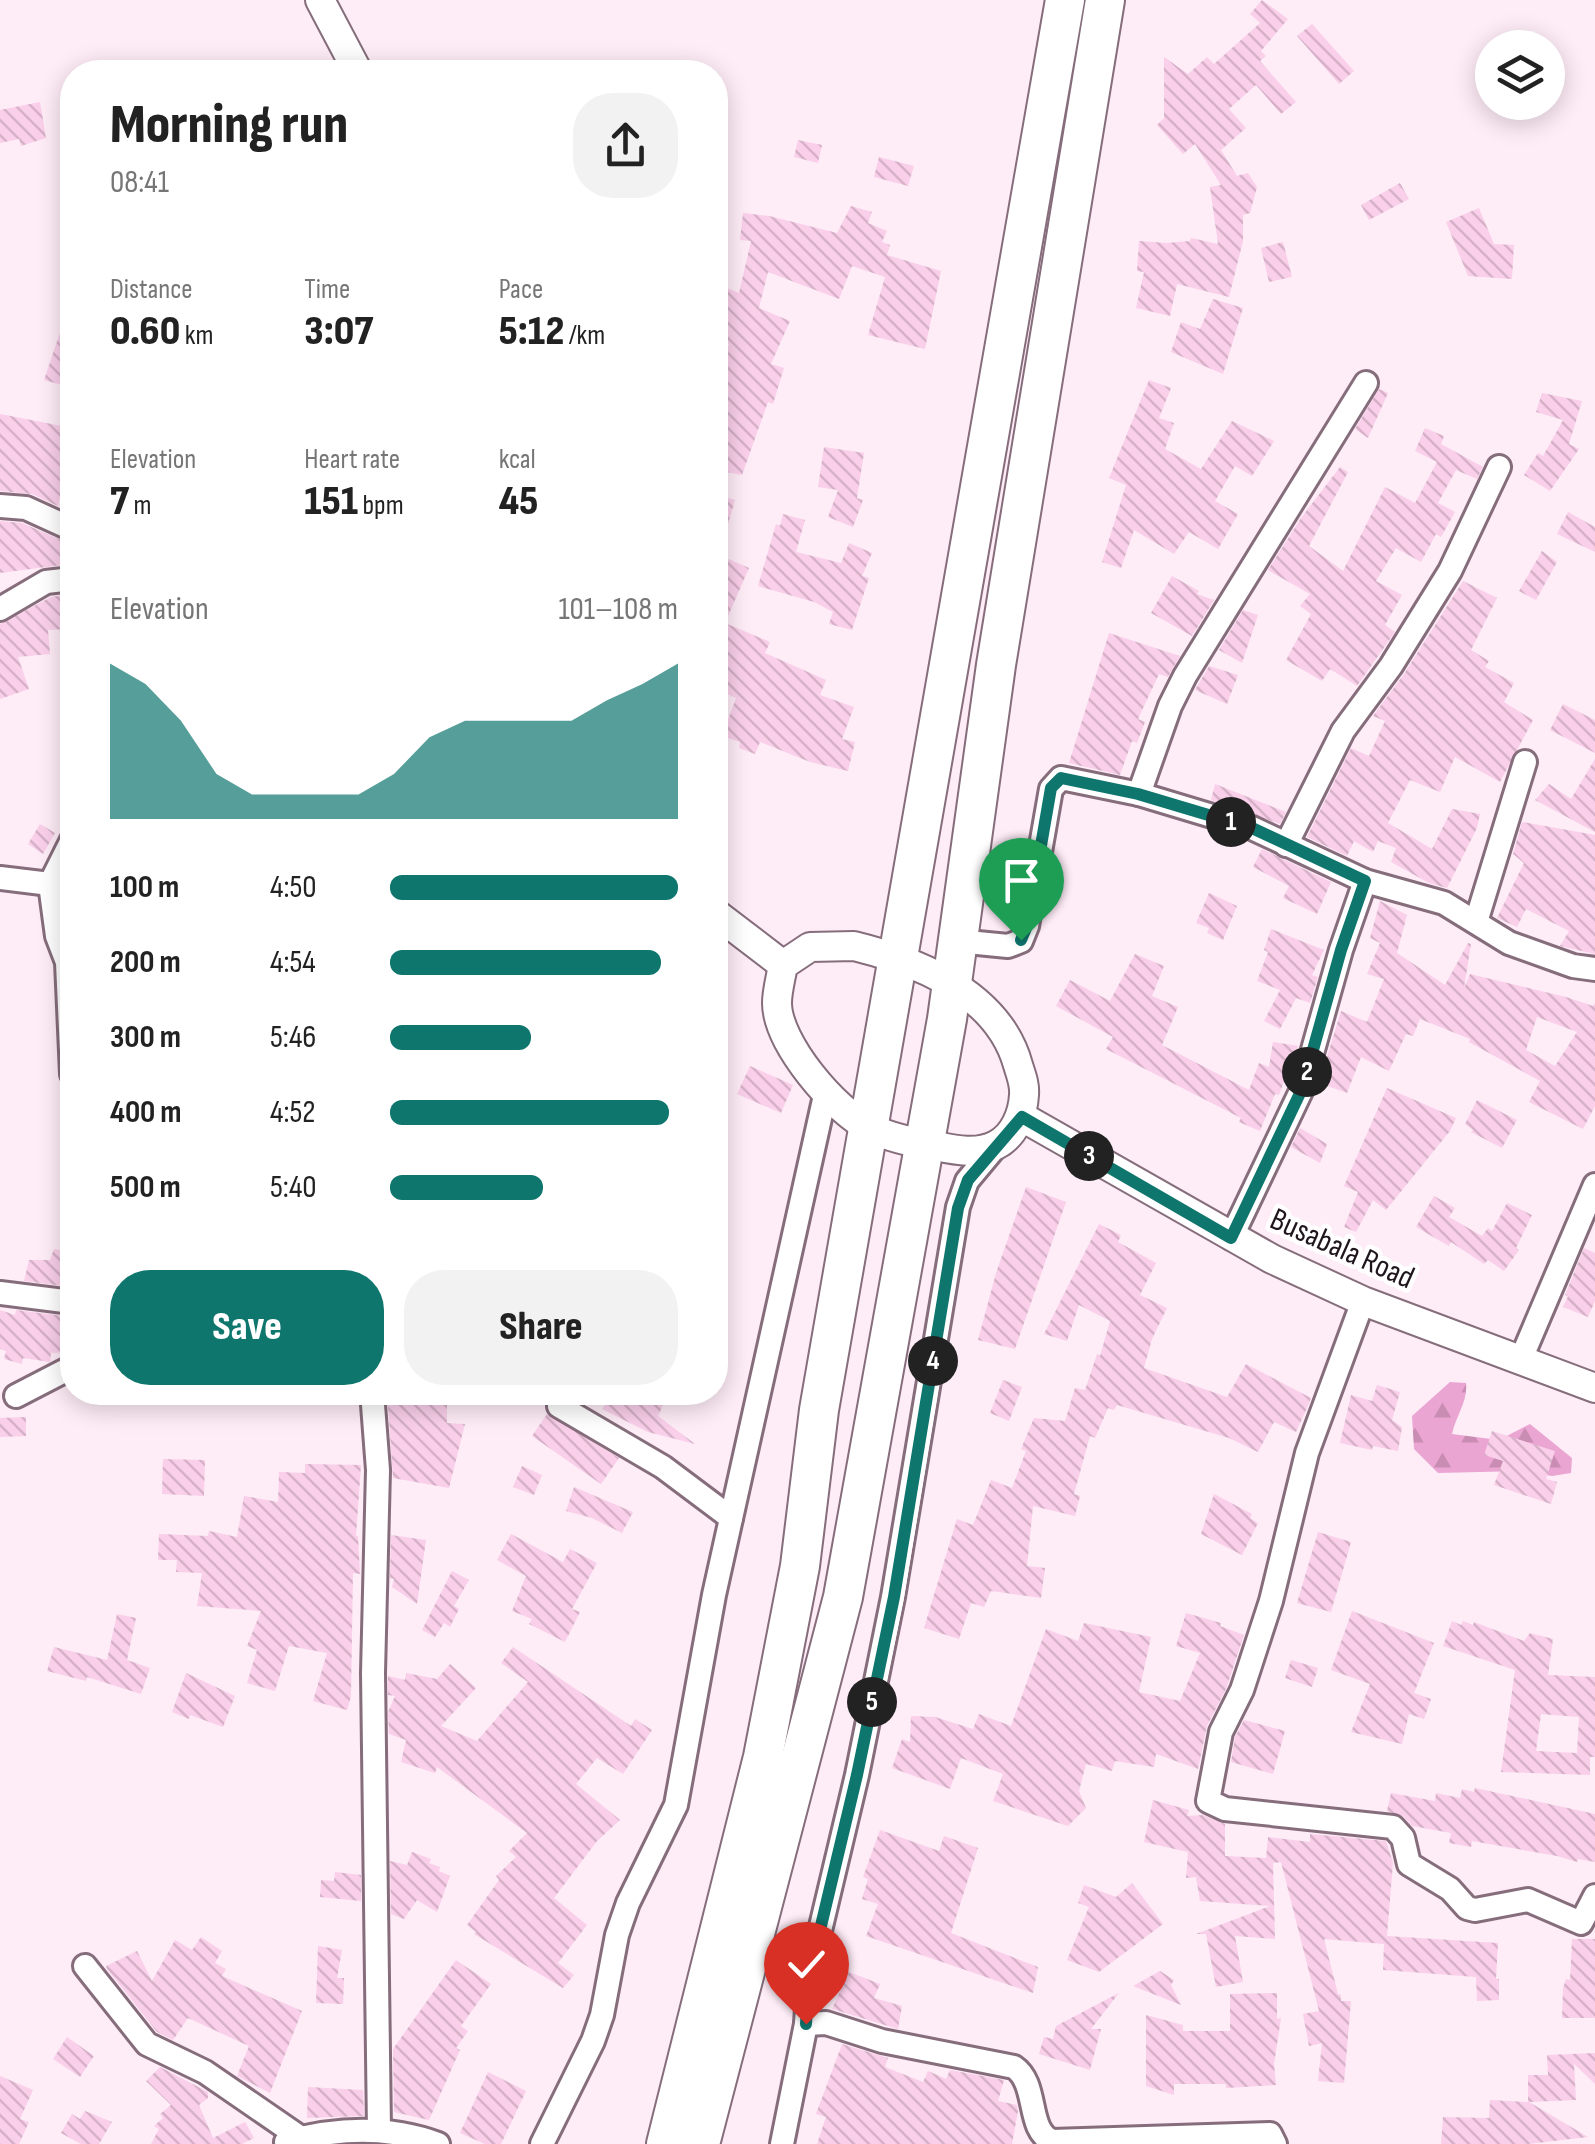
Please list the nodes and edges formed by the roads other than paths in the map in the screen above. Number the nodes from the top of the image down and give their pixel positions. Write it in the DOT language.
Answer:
graph roads {
  1 [pos="320,0"];
  2 [pos="1065,0"];
  3 [pos="1105,0"];
  4 [pos="352,60"];
  5 [pos="1366,384"];
  6 [pos="1499,467"];
  7 [pos="0,506"];
  8 [pos="60,524"];
  9 [pos="60,580"];
  10 [pos="0,609"];
  11 [pos="1525,762"];
  12 [pos="1138,794"];
  13 [pos="1286,845"];
  14 [pos="60,864"];
  15 [pos="0,878"];
  16 [pos="1365,881"];
  17 [pos="50,884"];
  18 [pos="1476,922"];
  19 [pos="728,924"];
  20 [pos="958,941"];
  21 [pos="60,944"];
  22 [pos="898,957"];
  23 [pos="783,965"];
  24 [pos="1595,969"];
  25 [pos="952,982"];
  26 [pos="826,1092"];
  27 [pos="1022,1117"];
  28 [pos="868,1127"];
  29 [pos="925,1144"];
  30 [pos="997,1145"];
  31 [pos="1595,1185"];
  32 [pos="1231,1238"];
  33 [pos="0,1293"];
  34 [pos="60,1300"];
  35 [pos="1363,1301"];
  36 [pos="1521,1359"];
  37 [pos="60,1373"];
  38 [pos="1595,1388"];
  39 [pos="16,1396"];
  40 [pos="373,1405"];
  41 [pos="559,1406"];
  42 [pos="731,1518"];
  43 [pos="1595,1896"];
  44 [pos="1588,1925"];
  45 [pos="85,1966"];
  46 [pos="806,2024"];
  47 [pos="379,2131"];
  48 [pos="292,2141"];
  49 [pos="438,2144"];
  50 [pos="542,2144"];
  51 [pos="666,2144"];
  52 [pos="700,2144"];
  53 [pos="782,2144"];
  54 [pos="1275,2144"];
  1 -- 4 [label="street"];
  2 -- 22 [label="highway"];
  3 -- 20 [label="highway"];
  5 -- 12 [label="street"];
  6 -- 13 [label="street"];
  7 -- 8 [label="street"];
  9 -- 10 [label="street"];
  11 -- 18 [label="street"];
  12 -- 13 [label="street"];
  12 -- 20 [label="street"];
  13 -- 16 [label="street"];
  14 -- 17 [label="street"];
  15 -- 17 [label="street"];
  16 -- 18 [label="street"];
  16 -- 32 [label="street"];
  17 -- 21 [label="street"];
  18 -- 24 [label="street"];
  19 -- 23 [label="street"];
  20 -- 25 [label="highway"];
  22 -- 23 [label="street"];
  22 -- 25 [label="street"];
  22 -- 28 [label="highway"];
  23 -- 26 [label="street"];
  25 -- 27 [label="street"];
  25 -- 29 [label="highway"];
  26 -- 28 [label="street"];
  26 -- 42 [label="street"];
  27 -- 30 [label="street"];
  27 -- 32 [label="street, Busabala Road"];
  28 -- 29 [label="street"];
  28 -- 51 [label="highway"];
  29 -- 30 [label="street"];
  29 -- 52 [label="highway"];
  30 -- 46 [label="street"];
  31 -- 36 [label="street"];
  32 -- 35 [label="street, Busabala Road"];
  33 -- 34 [label="street"];
  35 -- 36 [label="street, Busabala Road"];
  35 -- 44 [label="street"];
  36 -- 38 [label="street, Busabala Road"];
  37 -- 39 [label="street"];
  40 -- 47 [label="street"];
  41 -- 42 [label="street"];
  42 -- 50 [label="street"];
  43 -- 44 [label="street"];
  45 -- 48 [label="street"];
  46 -- 53 [label="street"];
  46 -- 54 [label="street"];
  47 -- 48 [label="street"];
  47 -- 49 [label="street"];
}
